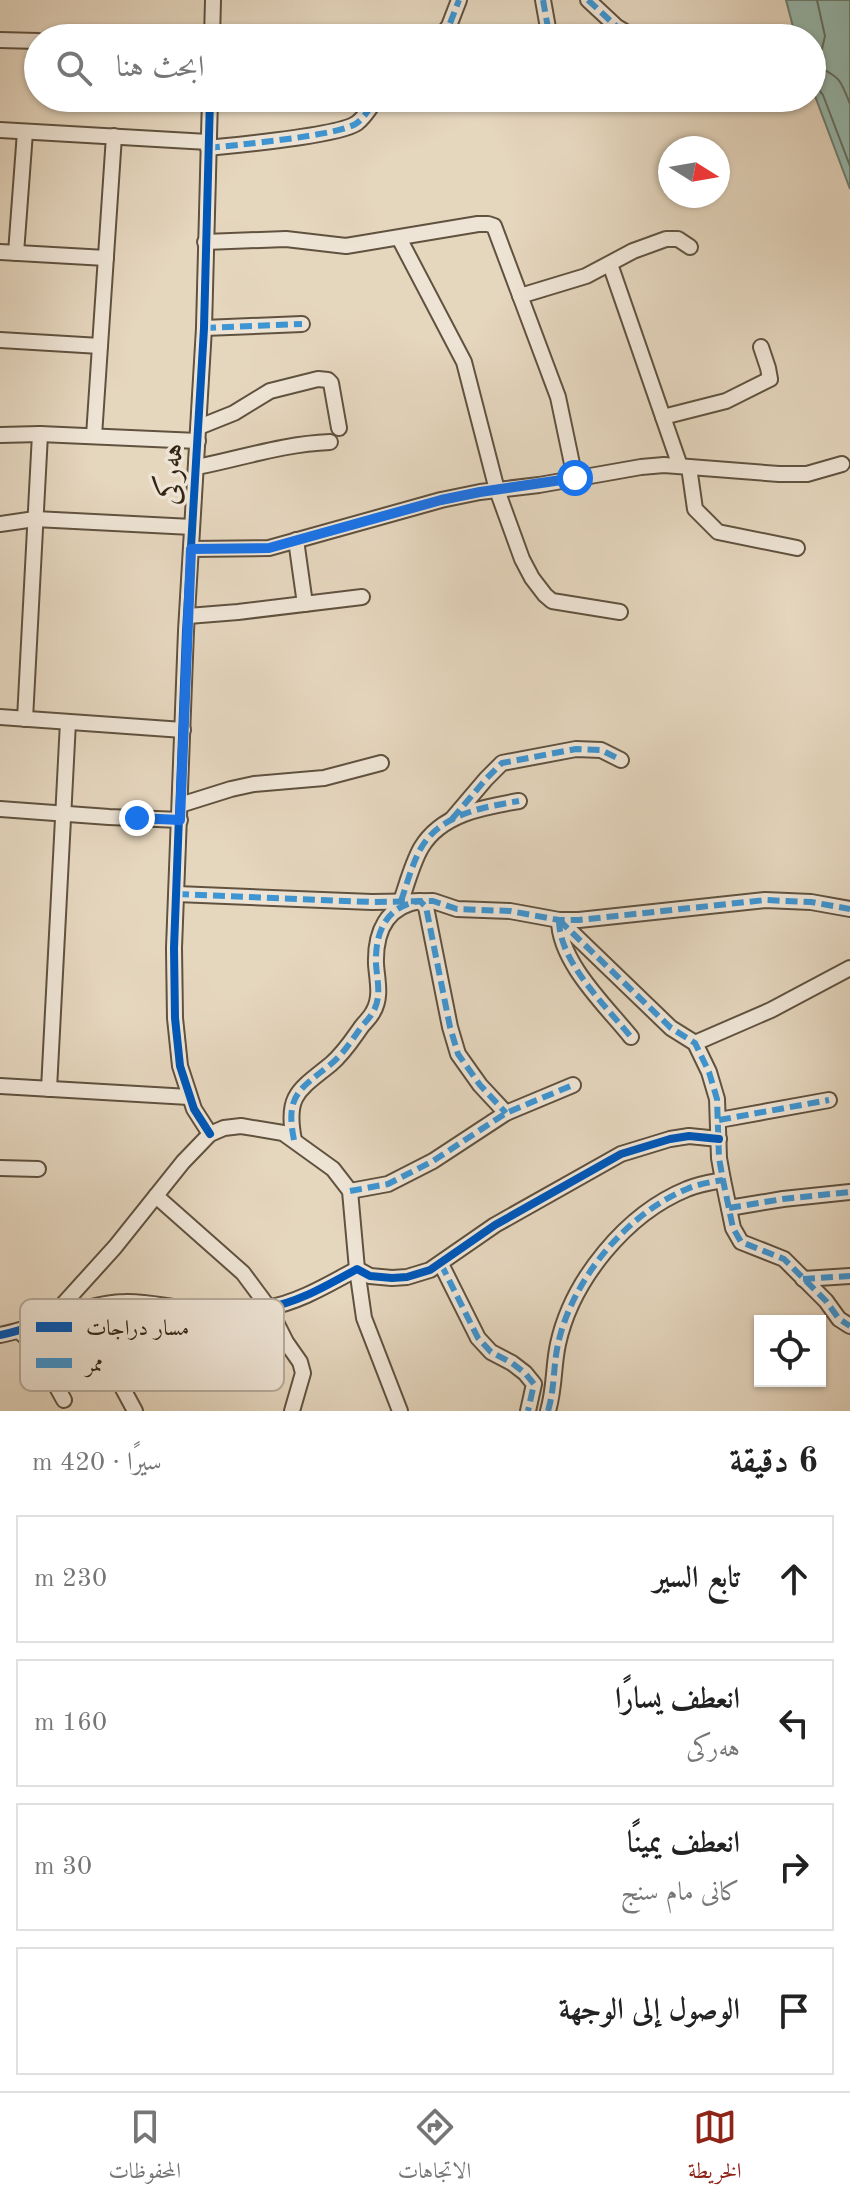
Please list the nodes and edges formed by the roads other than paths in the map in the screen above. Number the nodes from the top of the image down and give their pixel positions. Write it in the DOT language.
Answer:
graph roads {
  1 [pos="213,0"];
  2 [pos="459,0"];
  3 [pos="543,0"];
  4 [pos="588,0"];
  5 [pos="212,24"];
  6 [pos="450,24"];
  7 [pos="547,24"];
  8 [pos="614,24"];
  9 [pos="0,40"];
  10 [pos="24,41"];
  11 [pos="209,112"];
  12 [pos="366,112"];
  13 [pos="0,130"];
  14 [pos="25,132"];
  15 [pos="114,136"];
  16 [pos="208,145"];
  17 [pos="399,238"];
  18 [pos="205,242"];
  19 [pos="690,247"];
  20 [pos="0,252"];
  21 [pos="16,253"];
  22 [pos="106,258"];
  23 [pos="610,264"];
  24 [pos="520,296"];
  25 [pos="302,324"];
  26 [pos="204,328"];
  27 [pos="0,340"];
  28 [pos="100,346"];
  29 [pos="761,347"];
  30 [pos="663,417"];
  31 [pos="339,428"];
  32 [pos="40,434"];
  33 [pos="198,434"];
  34 [pos="0,435"];
  35 [pos="94,436"];
  36 [pos="330,442"];
  37 [pos="842,464"];
  38 [pos="684,466"];
  39 [pos="197,467"];
  40 [pos="575,478"];
  41 [pos="497,490"];
  42 [pos="35,519"];
  43 [pos="0,524"];
  44 [pos="192,527"];
  45 [pos="296,540"];
  46 [pos="797,548"];
  47 [pos="191,549"];
  48 [pos="362,597"];
  49 [pos="305,604"];
  50 [pos="620,612"];
  51 [pos="188,616"];
  52 [pos="0,717"];
  53 [pos="25,719"];
  54 [pos="68,722"];
  55 [pos="183,730"];
  56 [pos="621,760"];
  57 [pos="381,763"];
  58 [pos="519,801"];
  59 [pos="0,809"];
  60 [pos="180,812"];
  61 [pos="63,814"];
  62 [pos="452,819"];
  63 [pos="177,894"];
  64 [pos="401,901"];
  65 [pos="420,901"];
  66 [pos="850,909"];
  67 [pos="559,920"];
  68 [pos="850,968"];
  69 [pos="631,1037"];
  70 [pos="695,1043"];
  71 [pos="573,1085"];
  72 [pos="0,1086"];
  73 [pos="49,1089"];
  74 [pos="189,1097"];
  75 [pos="829,1100"];
  76 [pos="506,1113"];
  77 [pos="719,1120"];
  78 [pos="210,1134"];
  79 [pos="719,1139"];
  80 [pos="294,1140"];
  81 [pos="0,1168"];
  82 [pos="38,1169"];
  83 [pos="723,1180"];
  84 [pos="350,1191"];
  85 [pos="850,1192"];
  86 [pos="156,1196"];
  87 [pos="729,1208"];
  88 [pos="441,1264"];
  89 [pos="357,1269"];
  90 [pos="850,1276"];
  91 [pos="803,1279"];
  92 [pos="68,1299"];
  93 [pos="262,1299"];
  94 [pos="284,1303"];
  95 [pos="850,1326"];
  96 [pos="19,1331"];
  97 [pos="0,1335"];
  98 [pos="284,1338"];
  99 [pos="59,1391"];
  100 [pos="124,1391"];
  101 [pos="64,1400"];
  102 [pos="135,1411"];
  103 [pos="292,1411"];
  104 [pos="400,1411"];
  105 [pos="528,1411"];
  106 [pos="548,1411"];
  1 -- 5 [label="street"];
  2 -- 6 [label="street"];
  3 -- 7 [label="street"];
  4 -- 8 [label="street"];
  9 -- 10 [label="street"];
  11 -- 16 [label="street, هەرکی"];
  12 -- 16 [label="street"];
  13 -- 14 [label="street"];
  14 -- 15 [label="street"];
  14 -- 21 [label="street"];
  15 -- 16 [label="street"];
  15 -- 22 [label="street"];
  16 -- 18 [label="street, هەرکی"];
  17 -- 18 [label="street"];
  17 -- 24 [label="street"];
  17 -- 41 [label="street"];
  18 -- 26 [label="street, هەرکی"];
  19 -- 23 [label="street"];
  20 -- 21 [label="street"];
  21 -- 22 [label="street"];
  22 -- 28 [label="street"];
  23 -- 24 [label="street"];
  23 -- 30 [label="street"];
  24 -- 40 [label="street"];
  25 -- 26 [label="street"];
  26 -- 33 [label="street, هەرکی"];
  27 -- 28 [label="street"];
  28 -- 35 [label="street"];
  29 -- 30 [label="street"];
  30 -- 38 [label="street"];
  31 -- 33 [label="street"];
  32 -- 34 [label="street"];
  32 -- 35 [label="street"];
  32 -- 42 [label="street"];
  33 -- 35 [label="street"];
  33 -- 39 [label="street, هەرکی"];
  36 -- 39 [label="street"];
  37 -- 38 [label="street"];
  38 -- 40 [label="street"];
  38 -- 46 [label="street"];
  39 -- 44 [label="street, هەرکی"];
  40 -- 41 [label="street"];
  41 -- 45 [label="street"];
  41 -- 50 [label="street"];
  42 -- 43 [label="street"];
  42 -- 44 [label="street"];
  42 -- 53 [label="street"];
  44 -- 47 [label="street, هەرکی"];
  45 -- 47 [label="street"];
  45 -- 49 [label="street"];
  47 -- 51 [label="street, هەرکی"];
  48 -- 49 [label="street"];
  49 -- 51 [label="street"];
  51 -- 55 [label="street, هەرکی"];
  52 -- 53 [label="street"];
  53 -- 54 [label="street"];
  54 -- 55 [label="street"];
  54 -- 61 [label="street"];
  55 -- 60 [label="street, هەرکی"];
  56 -- 62 [label="street"];
  57 -- 60 [label="street"];
  58 -- 62 [label="street"];
  59 -- 61 [label="street"];
  60 -- 61 [label="street"];
  60 -- 63 [label="street, هەرکی"];
  61 -- 73 [label="street"];
  62 -- 64 [label="street"];
  63 -- 64 [label="street"];
  63 -- 74 [label="street, هەرکی"];
  64 -- 65 [label="street"];
  65 -- 67 [label="street"];
  65 -- 76 [label="street"];
  65 -- 80 [label="street"];
  66 -- 67 [label="street"];
  67 -- 69 [label="street"];
  67 -- 70 [label="street"];
  68 -- 70 [label="street"];
  70 -- 77 [label="street"];
  71 -- 76 [label="street"];
  72 -- 73 [label="street"];
  73 -- 74 [label="street"];
  74 -- 78 [label="street, هەرکی"];
  75 -- 77 [label="street"];
  76 -- 84 [label="street"];
  77 -- 79 [label="street"];
  78 -- 80 [label="street"];
  78 -- 86 [label="street"];
  79 -- 83 [label="street"];
  79 -- 88 [label="street"];
  80 -- 84 [label="street"];
  81 -- 82 [label="street"];
  83 -- 87 [label="street"];
  83 -- 106 [label="street"];
  84 -- 89 [label="street"];
  85 -- 87 [label="street"];
  86 -- 92 [label="street"];
  86 -- 93 [label="street"];
  87 -- 91 [label="street"];
  88 -- 89 [label="street"];
  88 -- 105 [label="street"];
  89 -- 94 [label="street"];
  89 -- 104 [label="street"];
  90 -- 91 [label="street"];
  91 -- 95 [label="street"];
  96 -- 97 [label="street"];
  98 -- 103 [label="street"];
  99 -- 101 [label="street"];
  100 -- 102 [label="street"];
}
